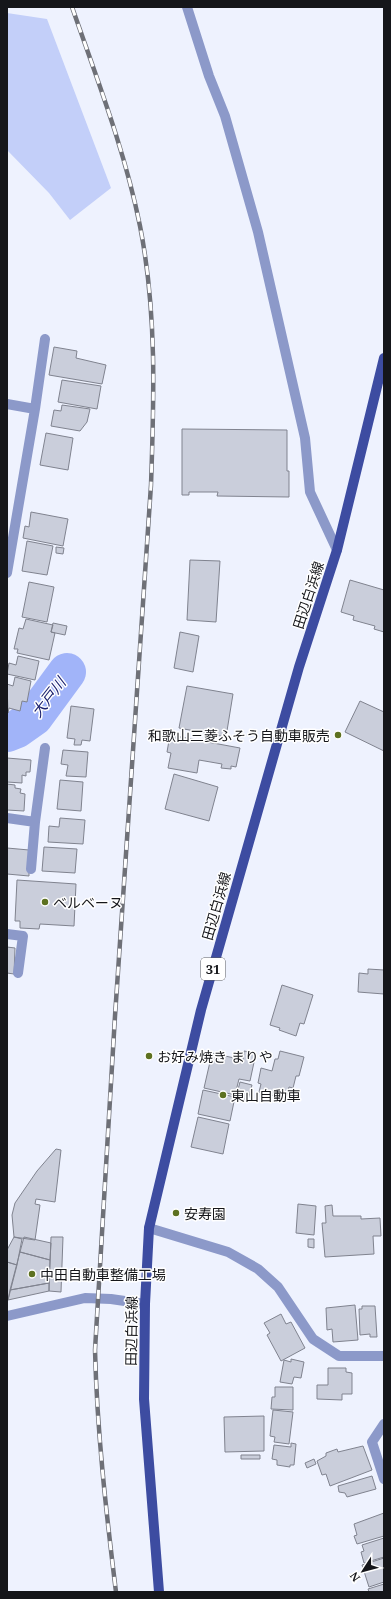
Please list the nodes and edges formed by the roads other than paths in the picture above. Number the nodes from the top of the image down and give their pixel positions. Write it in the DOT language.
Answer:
graph roads {
  1 [pos="187,7"];
  2 [pos="45,339"];
  3 [pos="384,358"];
  4 [pos="384,362"];
  5 [pos="7,404"];
  6 [pos="35,409"];
  7 [pos="337,550"];
  8 [pos="7,573"];
  9 [pos="45,748"];
  10 [pos="7,818"];
  11 [pos="35,822"];
  12 [pos="31,869"];
  13 [pos="7,934"];
  14 [pos="18,973"];
  15 [pos="149,1228"];
  16 [pos="145,1304"];
  17 [pos="7,1316"];
  18 [pos="384,1356"];
  19 [pos="384,1424"];
  20 [pos="384,1480"];
  21 [pos="159,1592"];
  1 -- 7 [label="street"];
  2 -- 6 [label="street"];
  3 -- 4 [label="main road, 田辺白浜線 / 31"];
  4 -- 7 [label="main road, 田辺白浜線 / 31"];
  5 -- 6 [label="street"];
  6 -- 8 [label="street"];
  7 -- 15 [label="main road, 田辺白浜線 / 31"];
  9 -- 11 [label="street"];
  10 -- 11 [label="street"];
  11 -- 12 [label="street"];
  13 -- 14 [label="street"];
  15 -- 16 [label="main road, 田辺白浜線 / 31"];
  15 -- 18 [label="street"];
  16 -- 17 [label="street"];
  16 -- 21 [label="main road, 田辺白浜線 / 31"];
  19 -- 20 [label="street"];
}
